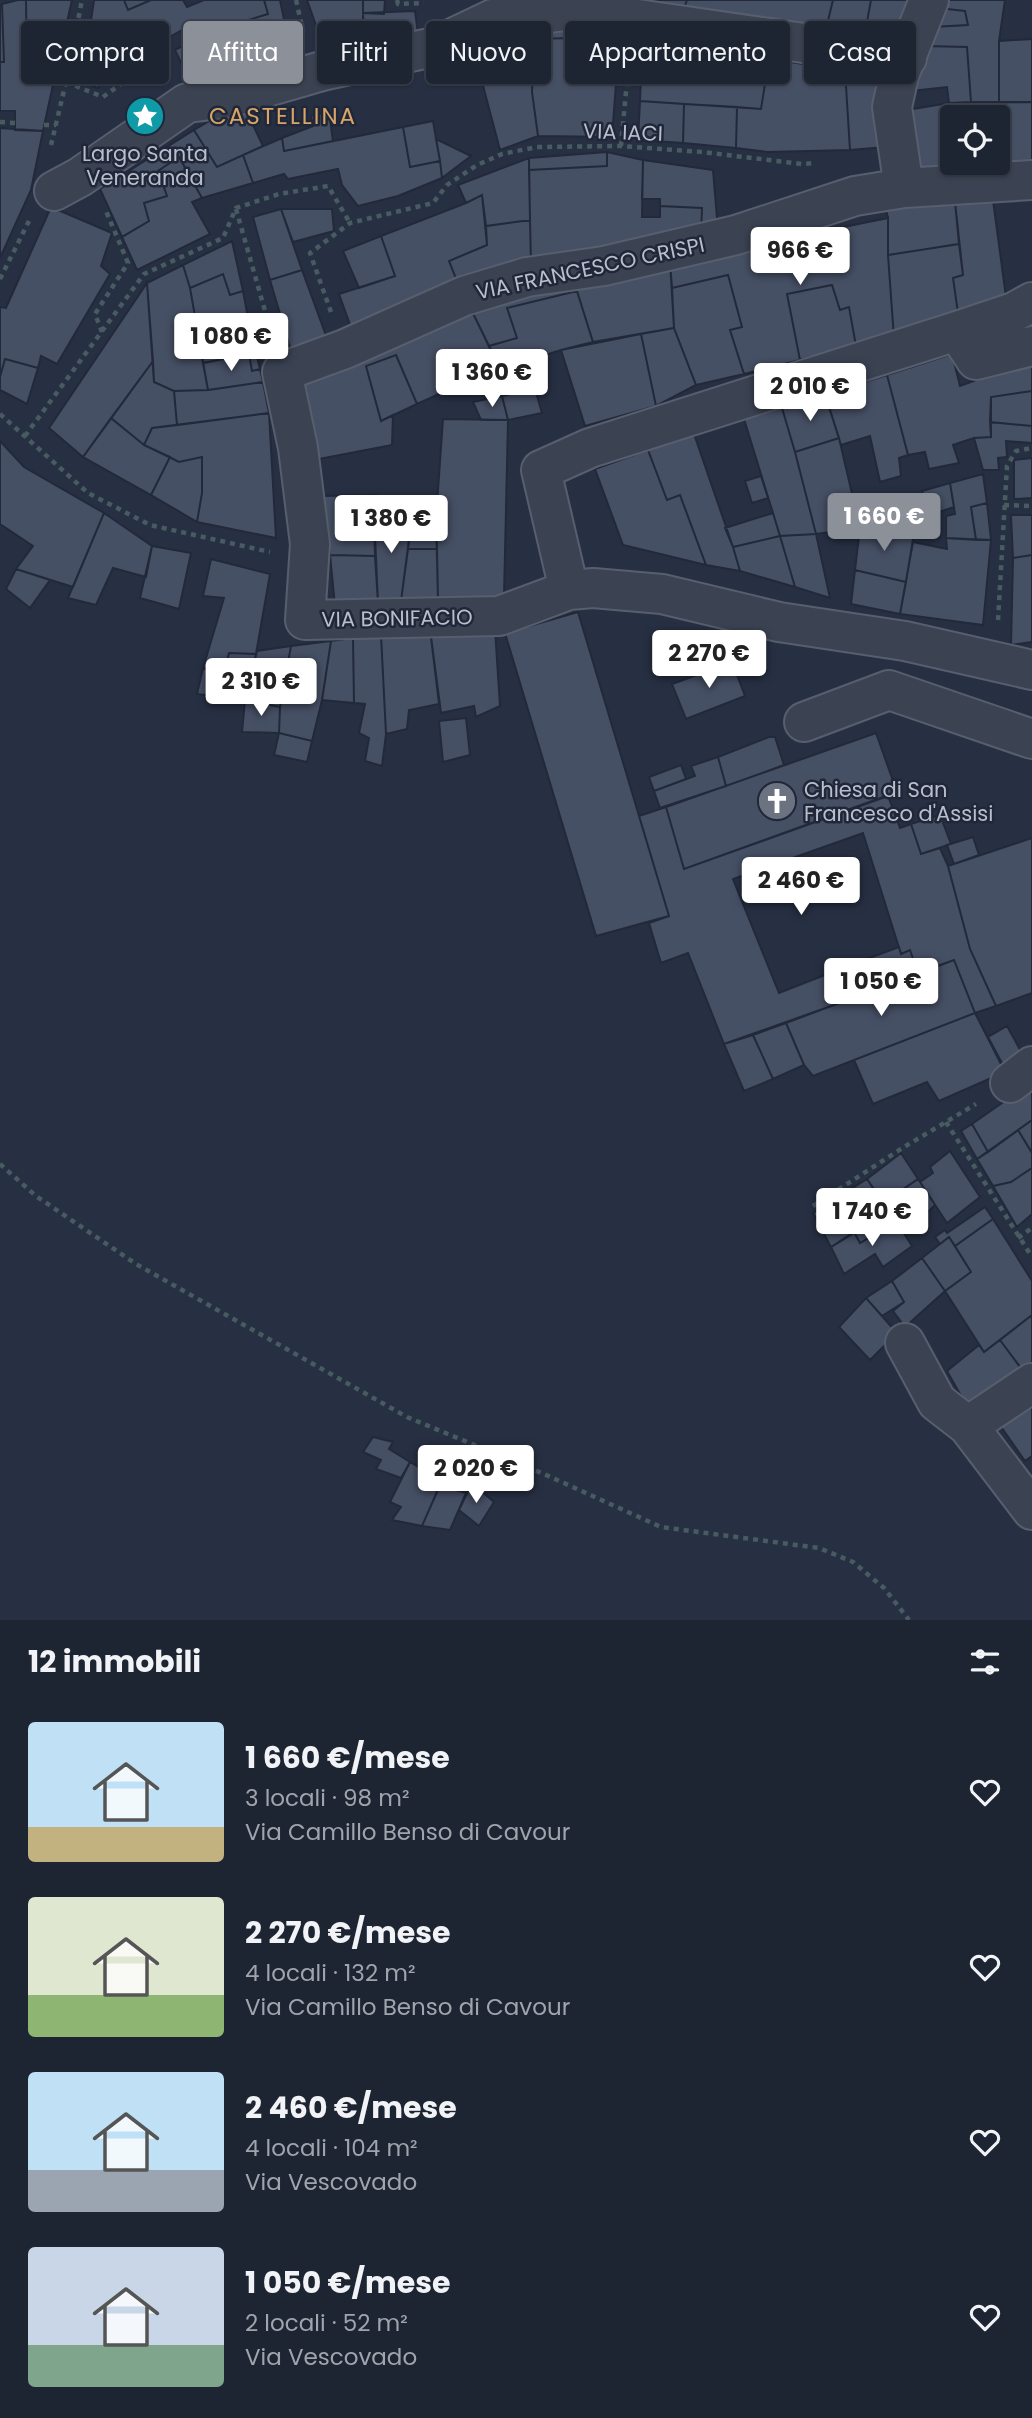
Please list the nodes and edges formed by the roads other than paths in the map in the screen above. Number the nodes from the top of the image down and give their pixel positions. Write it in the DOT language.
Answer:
graph roads {
  1 [pos="929,0"];
  2 [pos="916,34"];
  3 [pos="804,43"];
  4 [pos="897,84"];
  5 [pos="1032,180"];
  6 [pos="904,188"];
  7 [pos="43,204"];
  8 [pos="1032,302"];
  9 [pos="957,331"];
  10 [pos="1032,346"];
  11 [pos="282,372"];
  12 [pos="569,590"];
  13 [pos="1014,665"];
  14 [pos="804,722"];
  15 [pos="1032,739"];
  16 [pos="905,1343"];
  17 [pos="1032,1383"];
  18 [pos="968,1426"];
  19 [pos="1032,1510"];
  1 -- 2 [label="street"];
  3 -- 7 [label="street"];
  4 -- 6 [label="street"];
  5 -- 6 [label="street, VIA FRANCESCO CRISPI"];
  6 -- 11 [label="street, VIA FRANCESCO CRISPI"];
  8 -- 9 [label="street"];
  9 -- 10 [label="street"];
  9 -- 12 [label="street"];
  11 -- 12 [label="street, VIA BONIFACIO"];
  12 -- 13 [label="street"];
  14 -- 15 [label="street"];
  16 -- 18 [label="street"];
  17 -- 18 [label="street"];
  18 -- 19 [label="street"];
}
